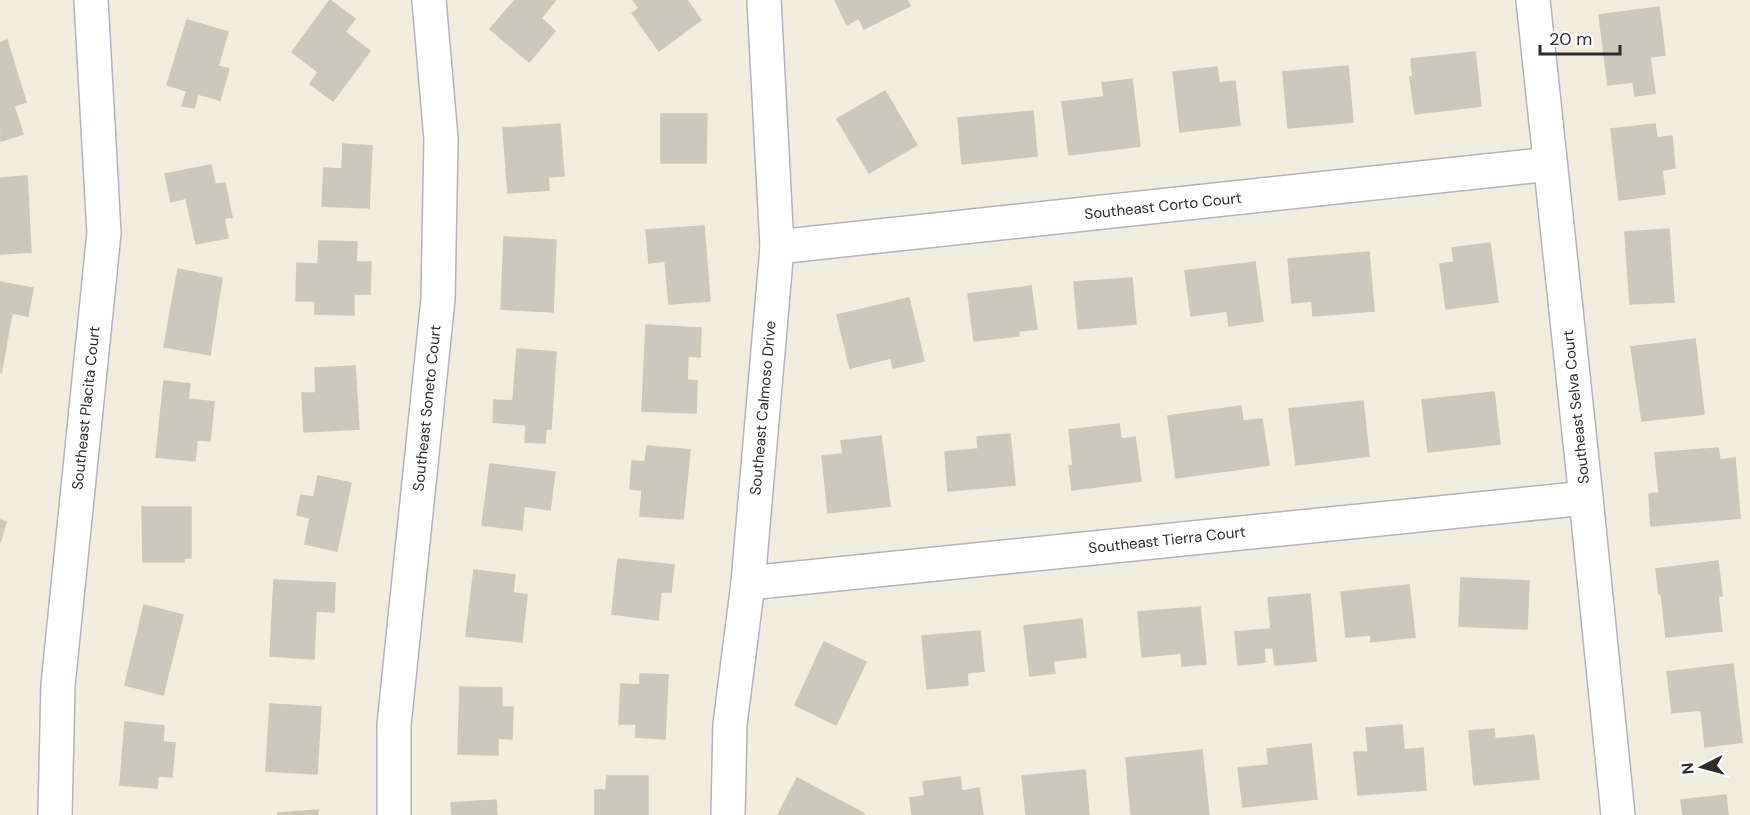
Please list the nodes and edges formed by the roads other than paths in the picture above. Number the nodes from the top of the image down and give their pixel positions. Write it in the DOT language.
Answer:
graph roads {
  1 [pos="92,0"];
  2 [pos="429,0"];
  3 [pos="764,0"];
  4 [pos="1533,0"];
  5 [pos="1550,164"];
  6 [pos="777,247"];
  7 [pos="1586,498"];
  8 [pos="748,583"];
  9 [pos="55,815"];
  10 [pos="394,815"];
  11 [pos="728,815"];
  12 [pos="1618,815"];
  1 -- 9 [label="street, Southeast Placita Court"];
  2 -- 10 [label="street, Southeast Soneto Court"];
  3 -- 6 [label="street, Southeast Calmoso Drive"];
  4 -- 5 [label="street, Southeast Selva Court"];
  5 -- 6 [label="street, Southeast Corto Court"];
  5 -- 7 [label="street, Southeast Selva Court"];
  6 -- 8 [label="street, Southeast Calmoso Drive"];
  7 -- 8 [label="street, Southeast Tierra Court"];
  7 -- 12 [label="street, Southeast Selva Court"];
  8 -- 11 [label="street, Southeast Calmoso Drive"];
}
